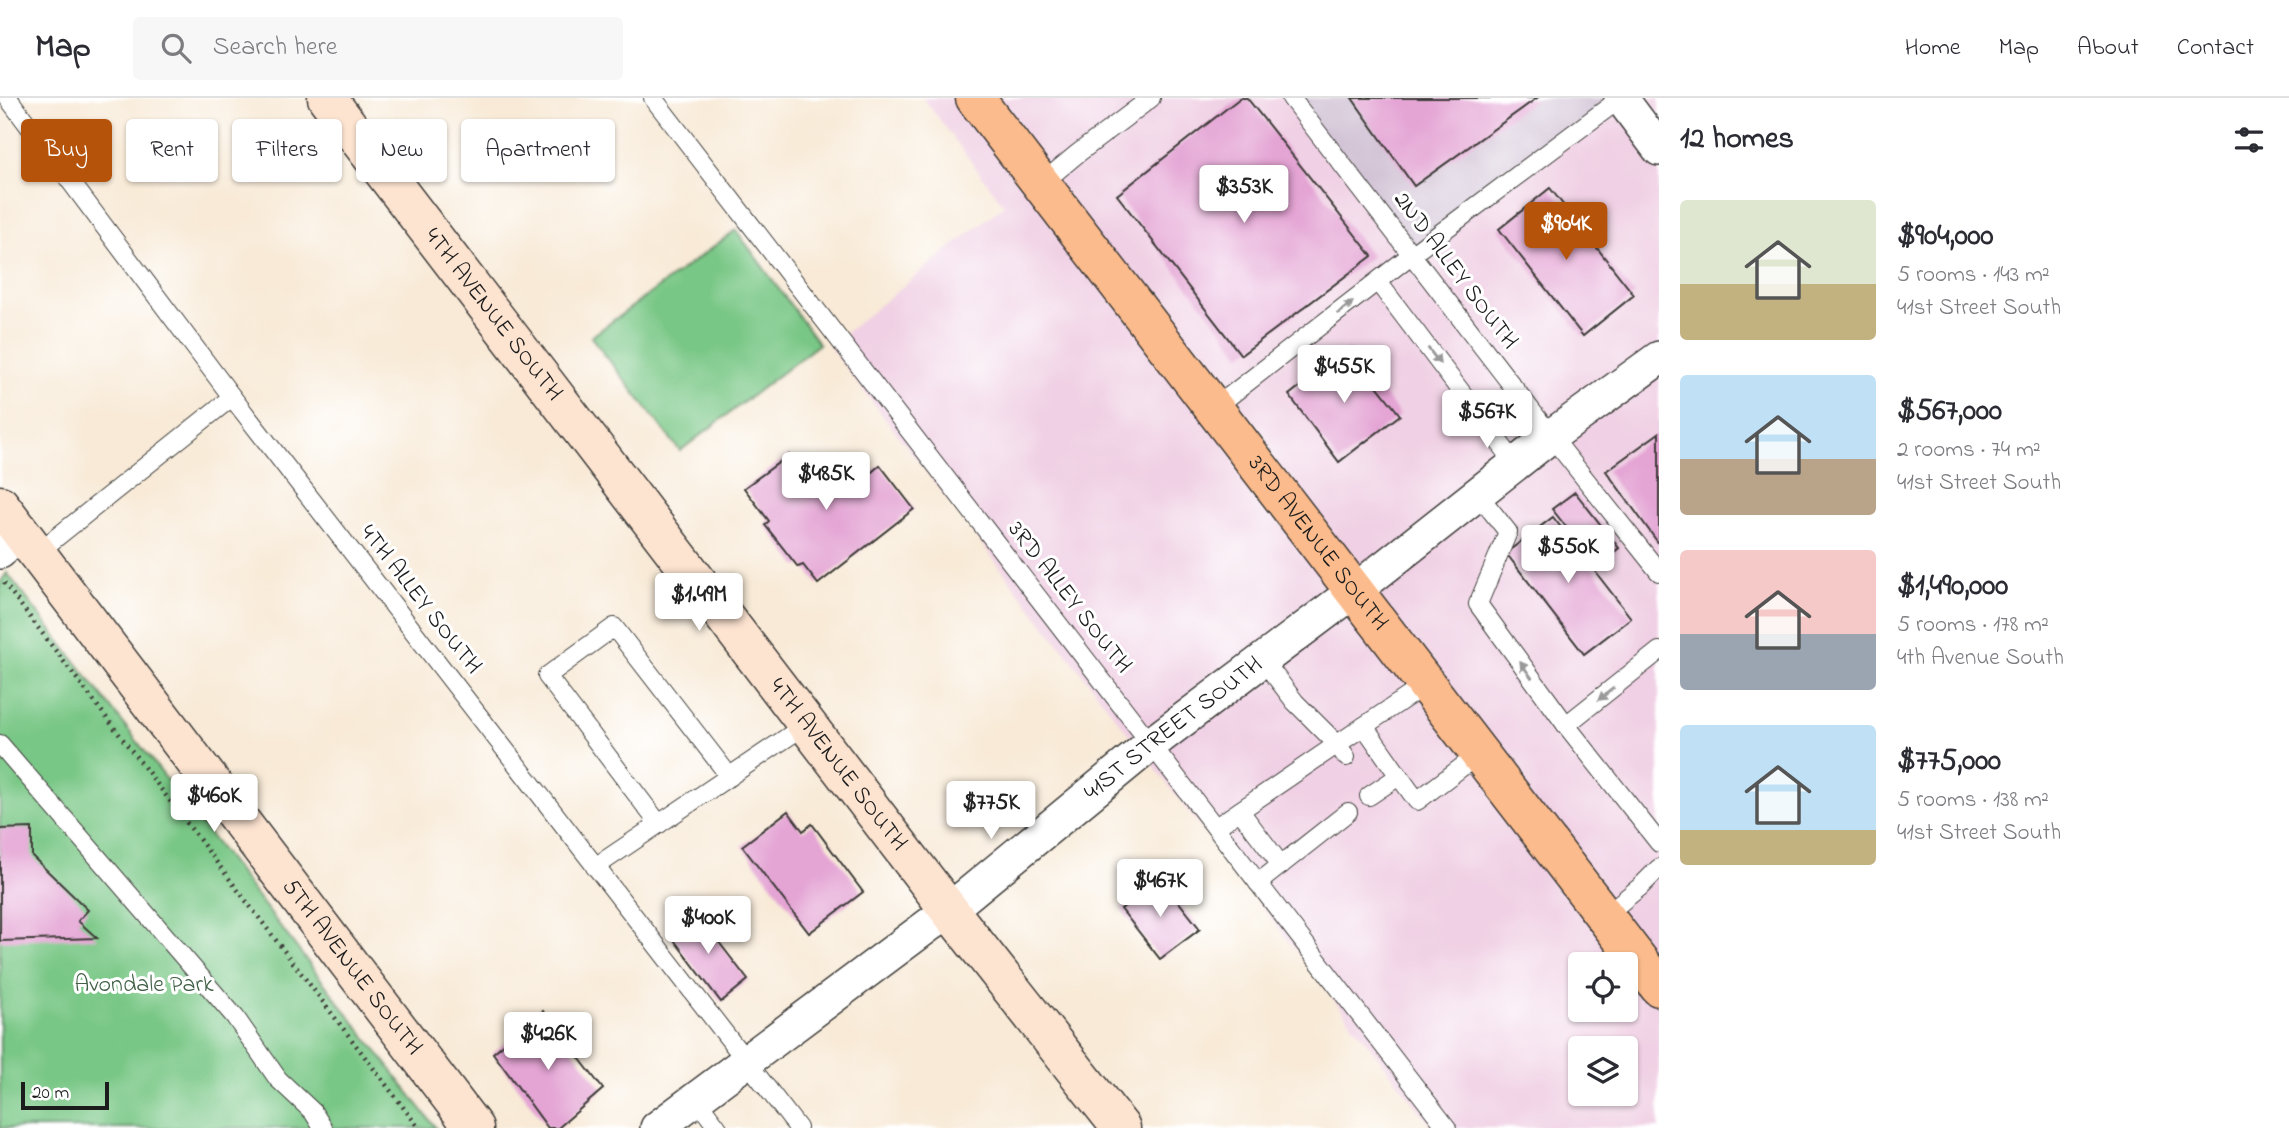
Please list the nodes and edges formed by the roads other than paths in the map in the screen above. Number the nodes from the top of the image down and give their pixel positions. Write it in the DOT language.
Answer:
graph roads {
  1 [pos="8,98"];
  2 [pos="327,98"];
  3 [pos="653,98"];
  4 [pos="975,98"];
  5 [pos="1152,98"];
  6 [pos="1291,98"];
  7 [pos="1621,98"];
  8 [pos="1655,135"];
  9 [pos="1041,184"];
  10 [pos="1411,255"];
  11 [pos="1378,282"];
  12 [pos="1659,358"];
  13 [pos="232,397"];
  14 [pos="1213,409"];
  15 [pos="1550,436"];
  16 [pos="1515,463"];
  17 [pos="1477,493"];
  18 [pos="14,535"];
  19 [pos="1659,572"];
  20 [pos="1353,592"];
  21 [pos="1659,651"];
  22 [pos="1263,660"];
  23 [pos="1425,685"];
  24 [pos="807,724"];
  25 [pos="1566,725"];
  26 [pos="1364,726"];
  27 [pos="0,744"];
  28 [pos="1152,744"];
  29 [pos="1341,750"];
  30 [pos="1479,754"];
  31 [pos="1399,776"];
  32 [pos="730,777"];
  33 [pos="1274,788"];
  34 [pos="1370,790"];
  35 [pos="1285,803"];
  36 [pos="1240,811"];
  37 [pos="1342,811"];
  38 [pos="659,824"];
  39 [pos="1216,827"];
  40 [pos="1659,843"];
  41 [pos="1281,865"];
  42 [pos="595,867"];
  43 [pos="1659,868"];
  44 [pos="1258,883"];
  45 [pos="949,910"];
  46 [pos="1604,916"];
  47 [pos="1659,988"];
  48 [pos="746,1062"];
  49 [pos="696,1099"];
  50 [pos="323,1128"];
  51 [pos="474,1128"];
  52 [pos="657,1128"];
  53 [pos="718,1128"];
  54 [pos="798,1128"];
  55 [pos="1121,1128"];
  56 [pos="1447,1128"];
  1 -- 13 [label="lane, 4TH ALLEY SOUTH"];
  2 -- 24 [label="street, 4TH AVENUE SOUTH"];
  3 -- 28 [label="lane, 3RD ALLEY SOUTH"];
  4 -- 9 [label="main road, 3RD AVENUE SOUTH"];
  5 -- 9 [label="lane"];
  6 -- 10 [label="lane, 2ND ALLEY SOUTH"];
  7 -- 8 [label="street"];
  7 -- 10 [label="lane"];
  9 -- 14 [label="main road, 3RD AVENUE SOUTH"];
  10 -- 11 [label="lane"];
  10 -- 15 [label="lane, 2ND ALLEY SOUTH"];
  14 -- 11 [label="lane, one-way"];
  11 -- 16 [label="lane, one-way"];
  12 -- 15 [label="street, 41ST STREET SOUTH"];
  13 -- 18 [label="lane"];
  13 -- 42 [label="lane, 4TH ALLEY SOUTH"];
  14 -- 20 [label="main road, 3RD AVENUE SOUTH"];
  15 -- 16 [label="street, 41ST STREET SOUTH"];
  15 -- 19 [label="lane, 2ND ALLEY SOUTH"];
  16 -- 17 [label="street, 41ST STREET SOUTH"];
  17 -- 20 [label="street, 41ST STREET SOUTH"];
  25 -- 17 [label="lane, one-way"];
  18 -- 51 [label="street, 5TH AVENUE SOUTH"];
  20 -- 22 [label="street, 41ST STREET SOUTH"];
  20 -- 23 [label="main road, 3RD AVENUE SOUTH"];
  21 -- 25 [label="lane, one-way"];
  22 -- 28 [label="street, 41ST STREET SOUTH"];
  22 -- 29 [label="lane"];
  23 -- 26 [label="lane"];
  23 -- 30 [label="main road, 3RD AVENUE SOUTH"];
  24 -- 32 [label="lane"];
  24 -- 45 [label="street, 4TH AVENUE SOUTH"];
  25 -- 40 [label="lane"];
  26 -- 29 [label="lane"];
  26 -- 31 [label="lane"];
  27 -- 50 [label="lane"];
  28 -- 39 [label="lane, 3RD ALLEY SOUTH"];
  28 -- 45 [label="street, 41ST STREET SOUTH"];
  29 -- 33 [label="lane"];
  30 -- 31 [label="lane"];
  30 -- 46 [label="main road, 3RD AVENUE SOUTH"];
  31 -- 34 [label="lane"];
  32 -- 38 [label="lane"];
  32 -- 38 [label="lane"];
  33 -- 35 [label="lane"];
  33 -- 36 [label="lane"];
  36 -- 39 [label="lane"];
  36 -- 41 [label="lane"];
  37 -- 41 [label="lane"];
  38 -- 42 [label="lane"];
  39 -- 44 [label="lane, 3RD ALLEY SOUTH"];
  41 -- 44 [label="lane"];
  42 -- 48 [label="lane, 4TH ALLEY SOUTH"];
  43 -- 46 [label="lane"];
  44 -- 56 [label="lane, 3RD ALLEY SOUTH"];
  45 -- 48 [label="street, 41ST STREET SOUTH"];
  45 -- 55 [label="street, 4TH AVENUE SOUTH"];
  46 -- 47 [label="main road, 3RD AVENUE SOUTH"];
  48 -- 49 [label="street, 41ST STREET SOUTH"];
  48 -- 54 [label="lane, 4TH ALLEY SOUTH"];
  49 -- 52 [label="street, 41ST STREET SOUTH"];
  49 -- 53 [label="lane"];
}
